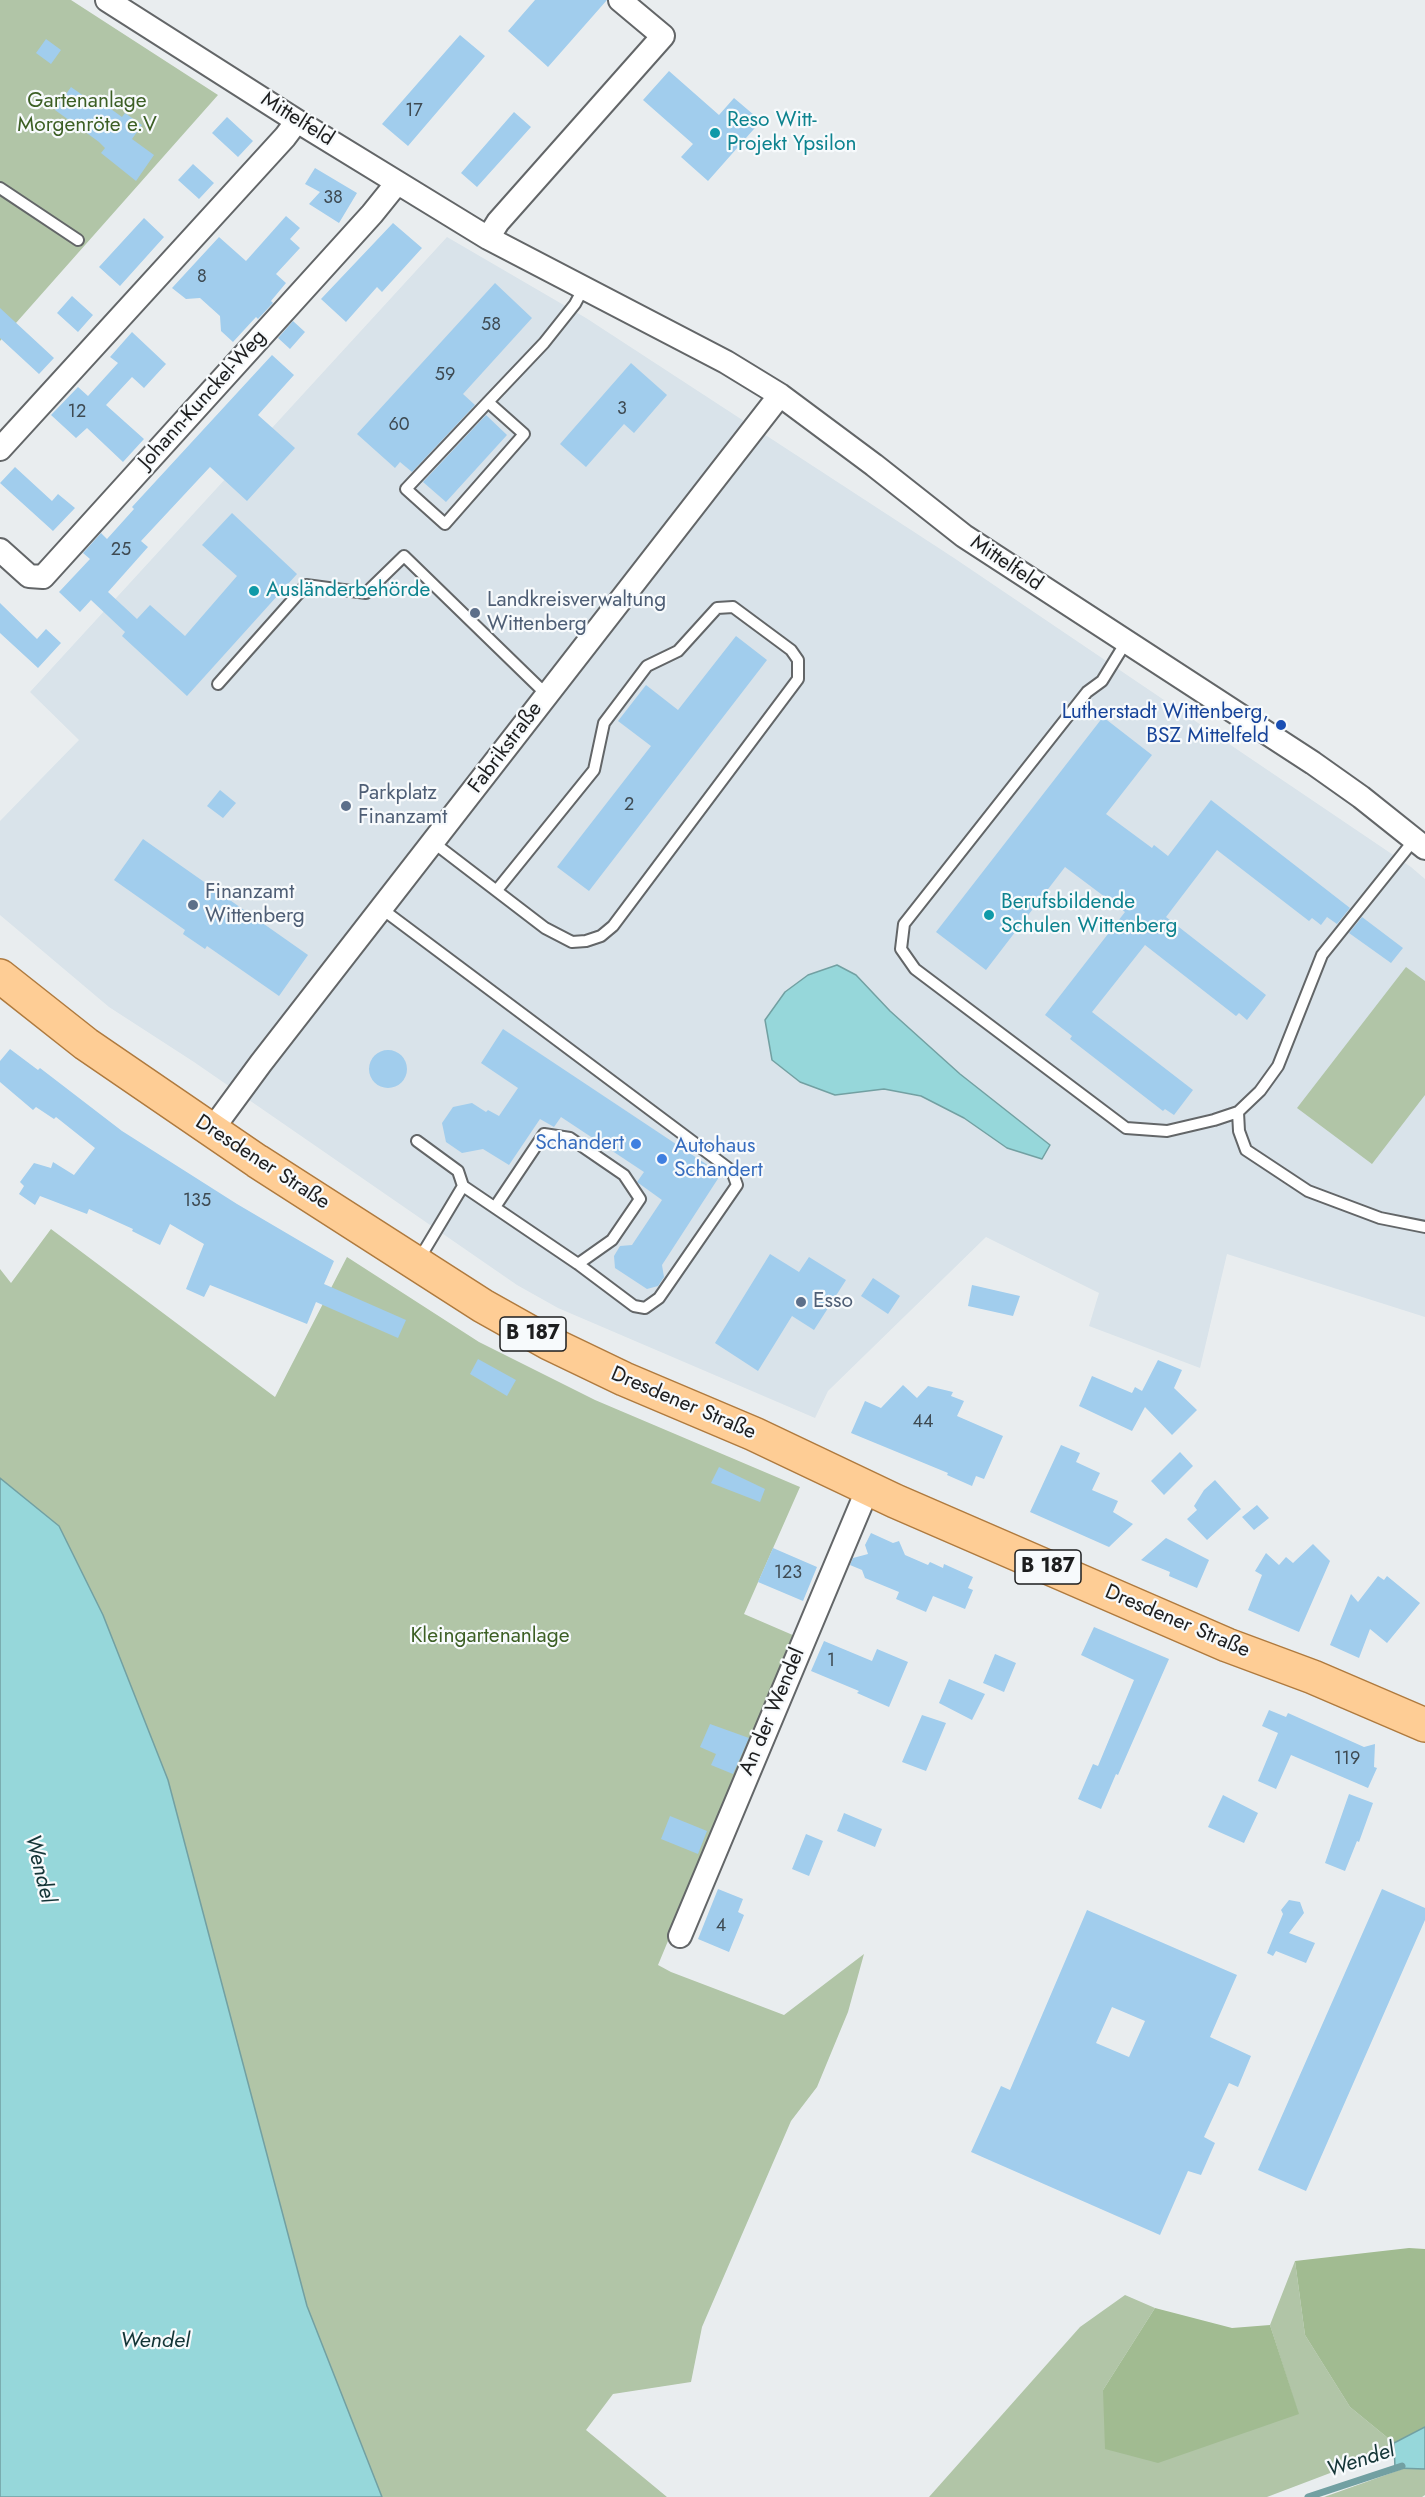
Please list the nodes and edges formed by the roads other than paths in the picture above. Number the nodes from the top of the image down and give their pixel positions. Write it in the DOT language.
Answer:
graph roads {
  1 [pos="107,0"];
  2 [pos="620,0"];
  3 [pos="297,121"];
  4 [pos="397,183"];
  5 [pos="0,188"];
  6 [pos="488,238"];
  7 [pos="78,240"];
  8 [pos="583,289"];
  9 [pos="780,395"];
  10 [pos="488,402"];
  11 [pos="0,448"];
  12 [pos="0,550"];
  13 [pos="1126,642"];
  14 [pos="218,684"];
  15 [pos="547,696"];
  16 [pos="434,843"];
  17 [pos="1420,844"];
  18 [pos="497,890"];
  19 [pos="382,909"];
  20 [pos="0,976"];
  21 [pos="1238,1112"];
  22 [pos="212,1131"];
  23 [pos="417,1141"];
  24 [pos="463,1186"];
  25 [pos="495,1207"];
  26 [pos="1425,1227"];
  27 [pos="416,1264"];
  28 [pos="578,1264"];
  29 [pos="868,1488"];
  30 [pos="1425,1725"];
  31 [pos="680,1936"];
  1 -- 3 [label="street, Mittelfeld"];
  2 -- 6 [label="street"];
  3 -- 4 [label="street, Mittelfeld"];
  3 -- 11 [label="street"];
  4 -- 6 [label="street, Mittelfeld"];
  4 -- 12 [label="street, Johann-Kunckel-Weg"];
  5 -- 7 [label="lane"];
  6 -- 8 [label="street, Mittelfeld"];
  8 -- 9 [label="street, Mittelfeld"];
  8 -- 10 [label="lane"];
  9 -- 13 [label="street, Mittelfeld"];
  9 -- 15 [label="street, Fabrikstraße"];
  10 -- 10 [label="lane"];
  13 -- 17 [label="street, Mittelfeld"];
  13 -- 21 [label="lane"];
  14 -- 15 [label="lane"];
  15 -- 16 [label="street, Fabrikstraße"];
  16 -- 18 [label="lane"];
  16 -- 19 [label="street, Fabrikstraße"];
  17 -- 21 [label="lane"];
  18 -- 18 [label="lane"];
  19 -- 22 [label="street, Fabrikstraße"];
  19 -- 28 [label="lane"];
  20 -- 22 [label="main road, Dresdener Straße / B 187"];
  21 -- 26 [label="lane"];
  22 -- 27 [label="main road, Dresdener Straße / B 187"];
  23 -- 24 [label="lane"];
  24 -- 25 [label="lane"];
  24 -- 27 [label="lane"];
  25 -- 28 [label="lane"];
  25 -- 28 [label="lane"];
  27 -- 29 [label="main road, Dresdener Straße / B 187"];
  29 -- 30 [label="main road, Dresdener Straße / B 187"];
  29 -- 31 [label="street, An der Wendel"];
}
